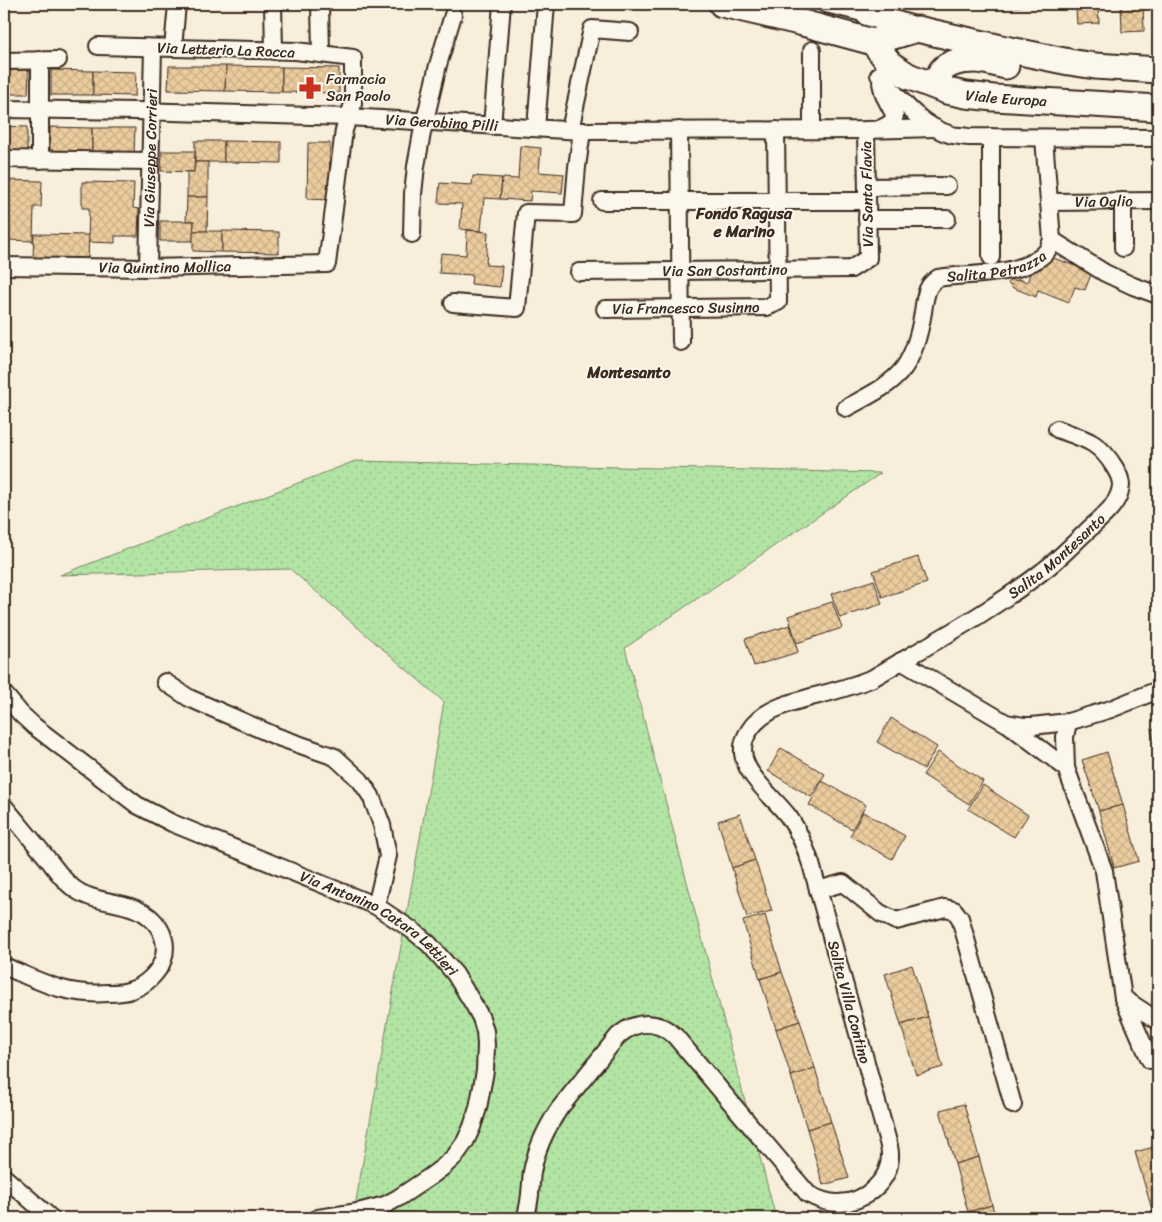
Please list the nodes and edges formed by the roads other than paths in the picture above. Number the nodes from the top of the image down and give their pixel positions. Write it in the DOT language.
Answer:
graph roads {
  1 [pos="176,4"];
  2 [pos="273,4"];
  3 [pos="320,4"];
  4 [pos="502,4"];
  5 [pos="546,4"];
  6 [pos="722,4"];
  7 [pos="826,4"];
  8 [pos="866,9"];
  9 [pos="453,15"];
  10 [pos="917,29"];
  11 [pos="630,32"];
  12 [pos="873,42"];
  13 [pos="98,46"];
  14 [pos="153,48"];
  15 [pos="173,48"];
  16 [pos="274,50"];
  17 [pos="812,50"];
  18 [pos="321,54"];
  19 [pos="40,60"];
  20 [pos="58,60"];
  21 [pos="4,61"];
  22 [pos="1069,62"];
  23 [pos="1158,70"];
  24 [pos="879,75"];
  25 [pos="947,91"];
  26 [pos="1158,108"];
  27 [pos="4,109"];
  28 [pos="40,110"];
  29 [pos="151,112"];
  30 [pos="348,117"];
  31 [pos="424,122"];
  32 [pos="492,126"];
  33 [pos="536,128"];
  34 [pos="935,128"];
  35 [pos="576,130"];
  36 [pos="679,130"];
  37 [pos="776,130"];
  38 [pos="812,130"];
  39 [pos="872,130"];
  40 [pos="991,137"];
  41 [pos="1044,138"];
  42 [pos="1158,138"];
  43 [pos="4,159"];
  44 [pos="40,160"];
  45 [pos="150,161"];
  46 [pos="947,186"];
  47 [pos="867,194"];
  48 [pos="1123,200"];
  49 [pos="602,201"];
  50 [pos="680,201"];
  51 [pos="777,201"];
  52 [pos="1158,201"];
  53 [pos="1049,202"];
  54 [pos="867,219"];
  55 [pos="947,219"];
  56 [pos="412,234"];
  57 [pos="1052,240"];
  58 [pos="1123,248"];
  59 [pos="991,257"];
  60 [pos="868,258"];
  61 [pos="4,266"];
  62 [pos="148,268"];
  63 [pos="778,270"];
  64 [pos="680,271"];
  65 [pos="579,272"];
  66 [pos="1158,295"];
  67 [pos="453,303"];
  68 [pos="680,308"];
  69 [pos="605,309"];
  70 [pos="681,342"];
  71 [pos="846,408"];
  72 [pos="1057,430"];
  73 [pos="901,661"];
  74 [pos="165,682"];
  75 [pos="1158,690"];
  76 [pos="4,694"];
  77 [pos="1068,722"];
  78 [pos="1006,723"];
  79 [pos="1066,768"];
  80 [pos="4,806"];
  81 [pos="818,890"];
  82 [pos="376,906"];
  83 [pos="4,966"];
  84 [pos="1123,998"];
  85 [pos="1158,1021"];
  86 [pos="1150,1060"];
  87 [pos="1013,1105"];
  88 [pos="4,1177"];
  89 [pos="51,1218"];
  90 [pos="318,1218"];
  91 [pos="525,1218"];
  1 -- 15 [label="street"];
  2 -- 16 [label="street"];
  3 -- 18 [label="street"];
  4 -- 32 [label="street"];
  5 -- 33 [label="street"];
  6 -- 12 [label="main road"];
  7 -- 8 [label="street"];
  8 -- 10 [label="main road"];
  8 -- 12 [label="main road"];
  9 -- 31 [label="street"];
  10 -- 12 [label="main road"];
  10 -- 22 [label="main road"];
  11 -- 35 [label="street"];
  12 -- 24 [label="street"];
  12 -- 25 [label="main road, Viale Europa"];
  13 -- 14 [label="street, Via Letterio La Rocca"];
  14 -- 15 [label="street, Via Letterio La Rocca"];
  14 -- 29 [label="street, Via Giuseppe Corrieri"];
  15 -- 16 [label="street, Via Letterio La Rocca"];
  16 -- 18 [label="street, Via Letterio La Rocca"];
  17 -- 38 [label="street"];
  18 -- 30 [label="street, Via Letterio La Rocca"];
  19 -- 20 [label="street"];
  19 -- 21 [label="street"];
  19 -- 28 [label="street"];
  22 -- 23 [label="main road"];
  22 -- 25 [label="main road"];
  24 -- 34 [label="street"];
  24 -- 39 [label="street"];
  25 -- 26 [label="main road, Viale Europa"];
  27 -- 28 [label="street, Via Gerobino Pilli"];
  28 -- 29 [label="street, Via Gerobino Pilli"];
  28 -- 44 [label="street"];
  29 -- 30 [label="street, Via Gerobino Pilli"];
  29 -- 45 [label="street, Via Giuseppe Corrieri"];
  30 -- 31 [label="street, Via Gerobino Pilli"];
  30 -- 62 [label="street, Via Quintino Mollica"];
  31 -- 32 [label="street, Via Gerobino Pilli"];
  31 -- 56 [label="street"];
  32 -- 33 [label="street, Via Gerobino Pilli"];
  33 -- 35 [label="street, Via Gerobino Pilli"];
  34 -- 39 [label="street, Via Gerobino Pilli"];
  34 -- 40 [label="street"];
  35 -- 36 [label="street, Via Gerobino Pilli"];
  35 -- 67 [label="street"];
  36 -- 37 [label="street, Via Gerobino Pilli"];
  36 -- 50 [label="street"];
  37 -- 38 [label="street, Via Gerobino Pilli"];
  37 -- 51 [label="street"];
  38 -- 39 [label="street, Via Gerobino Pilli"];
  39 -- 47 [label="street, Via Santa Flavia"];
  40 -- 41 [label="street"];
  40 -- 59 [label="street"];
  41 -- 42 [label="street"];
  41 -- 53 [label="street, Salita Petrazza"];
  43 -- 44 [label="street"];
  44 -- 45 [label="street"];
  45 -- 62 [label="street, Via Giuseppe Corrieri"];
  46 -- 47 [label="street"];
  47 -- 51 [label="street"];
  47 -- 54 [label="street, Via Santa Flavia"];
  48 -- 52 [label="street, Via Oglio"];
  48 -- 53 [label="street, Via Oglio"];
  48 -- 58 [label="street"];
  49 -- 50 [label="street"];
  50 -- 51 [label="street"];
  50 -- 64 [label="street"];
  51 -- 63 [label="street"];
  53 -- 57 [label="street, Salita Petrazza"];
  54 -- 55 [label="street"];
  54 -- 60 [label="street, Via Santa Flavia"];
  57 -- 66 [label="street"];
  57 -- 71 [label="street, Salita Petrazza"];
  60 -- 63 [label="street, Via San Costantino"];
  61 -- 62 [label="street, Via Quintino Mollica"];
  63 -- 64 [label="street, Via San Costantino"];
  63 -- 68 [label="street, Via Francesco Susinno"];
  64 -- 65 [label="street, Via San Costantino"];
  64 -- 68 [label="street"];
  68 -- 69 [label="street, Via Francesco Susinno"];
  68 -- 70 [label="street"];
  72 -- 73 [label="street, Salita Montesanto"];
  73 -- 78 [label="street"];
  73 -- 81 [label="street, Salita Villa Contino"];
  74 -- 82 [label="street"];
  75 -- 77 [label="street"];
  76 -- 82 [label="street, Via Antonino Catara Lettieri"];
  77 -- 78 [label="street"];
  77 -- 79 [label="street"];
  78 -- 79 [label="street"];
  79 -- 84 [label="street"];
  80 -- 83 [label="street"];
  81 -- 87 [label="street"];
  81 -- 91 [label="street, Salita Villa Contino"];
  82 -- 90 [label="street, Via Antonino Catara Lettieri"];
  84 -- 85 [label="street"];
  84 -- 86 [label="street"];
  88 -- 89 [label="street"];
}
